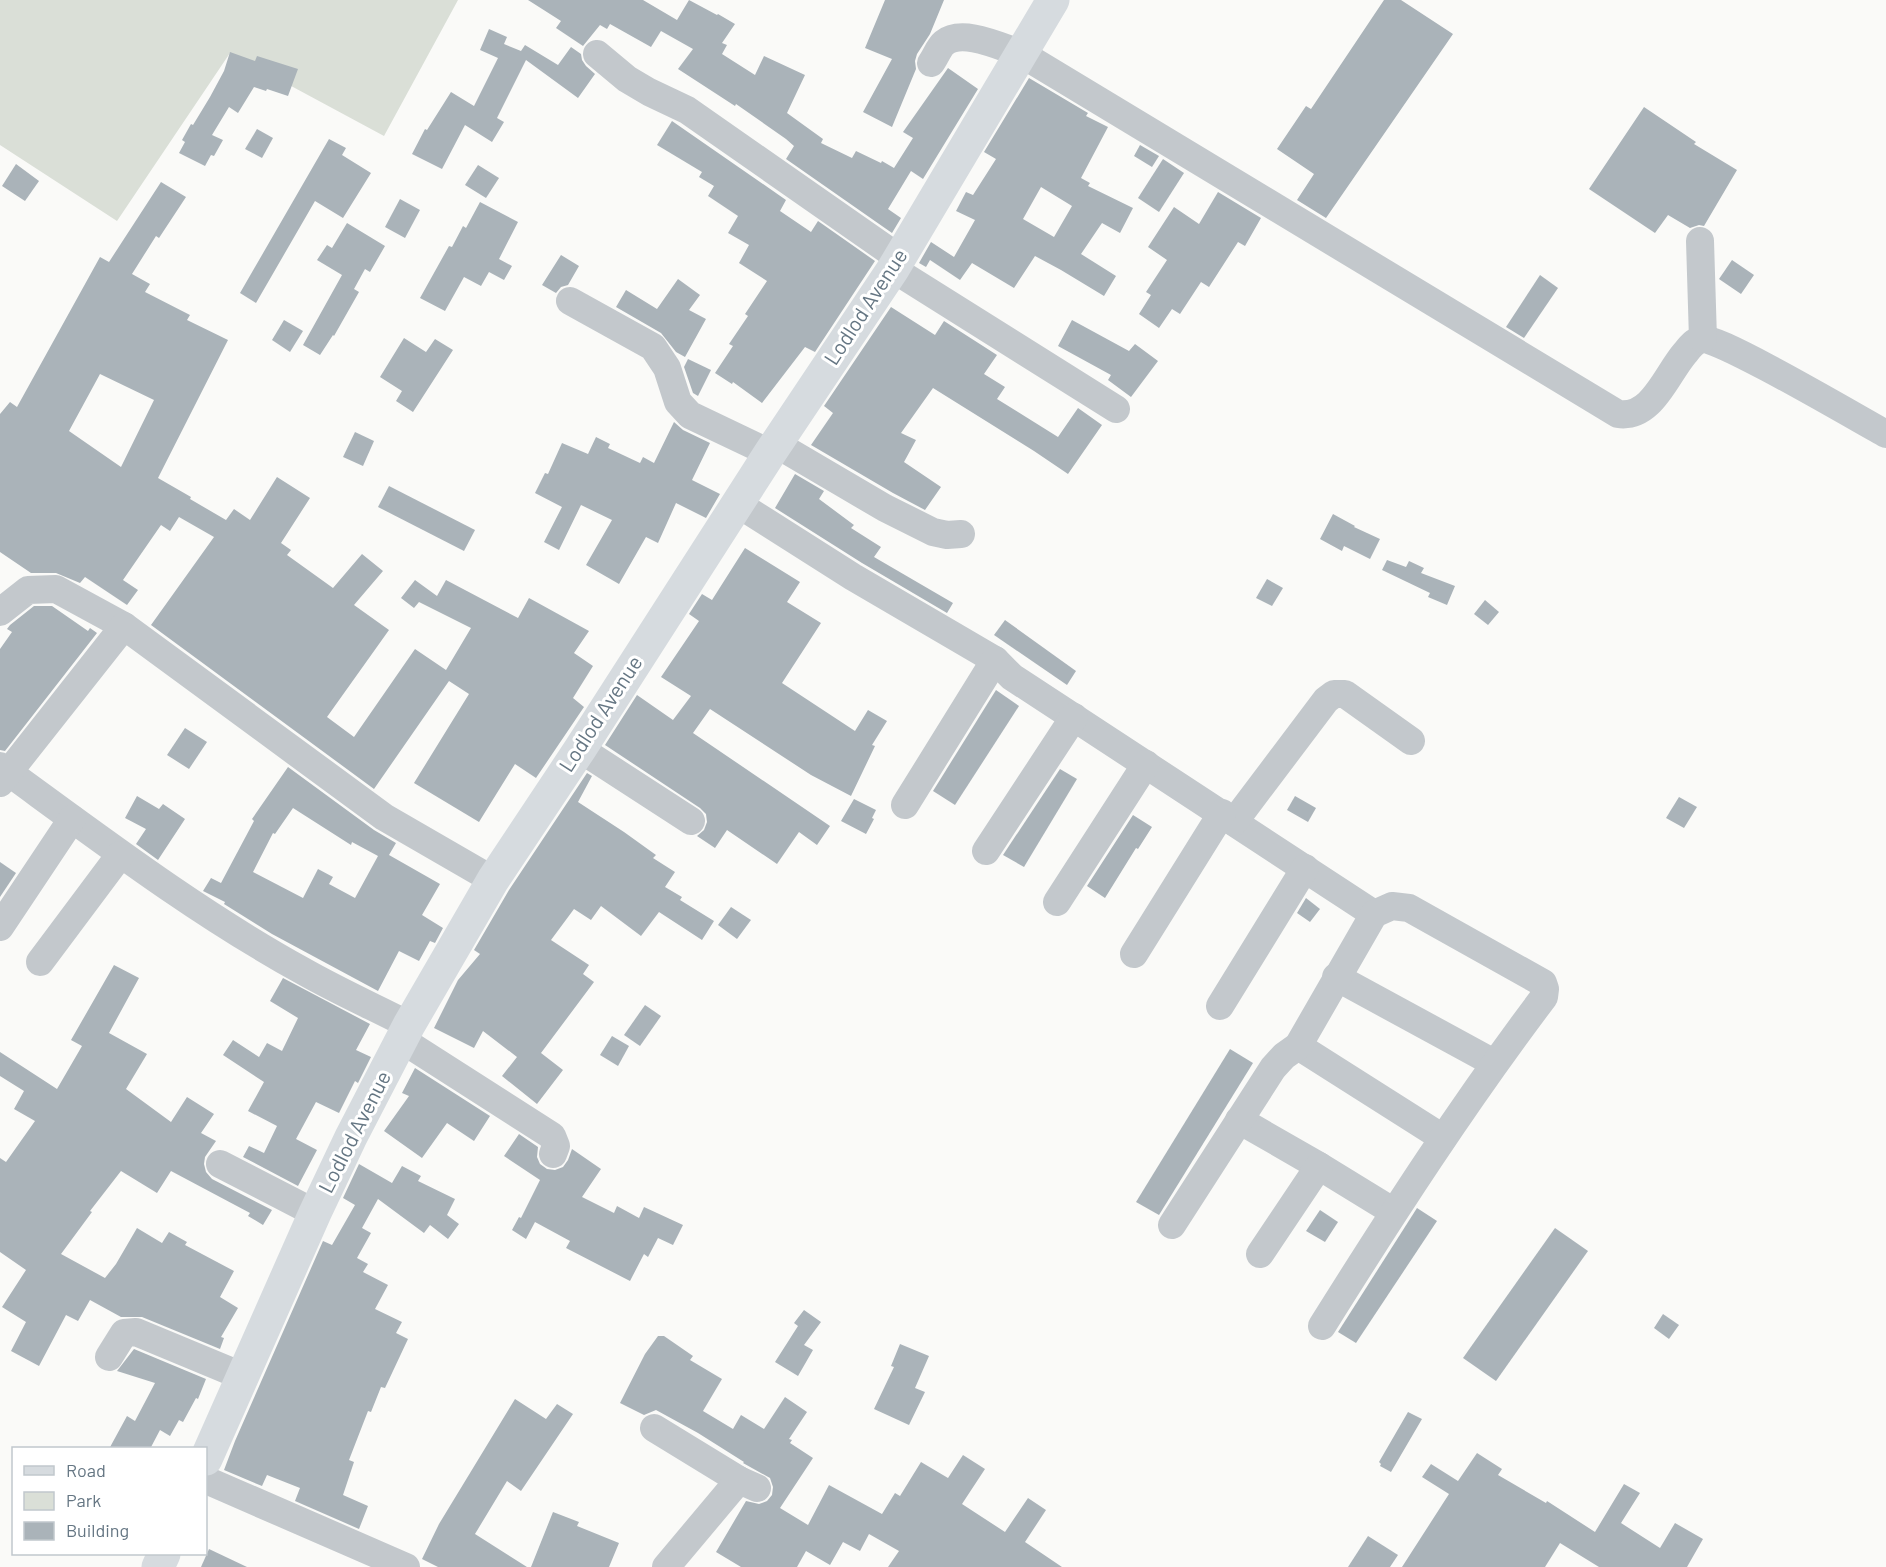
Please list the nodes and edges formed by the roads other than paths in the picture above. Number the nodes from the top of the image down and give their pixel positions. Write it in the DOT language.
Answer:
graph roads {
  1 [pos="1053,0"];
  2 [pos="1020,53"];
  3 [pos="597,54"];
  4 [pos="931,63"];
  5 [pos="1700,241"];
  6 [pos="896,263"];
  7 [pos="570,301"];
  8 [pos="1703,339"];
  9 [pos="1116,408"];
  10 [pos="1886,434"];
  11 [pos="773,448"];
  12 [pos="735,509"];
  13 [pos="961,534"];
  14 [pos="0,612"];
  15 [pos="124,626"];
  16 [pos="998,670"];
  17 [pos="1074,717"];
  18 [pos="1411,741"];
  19 [pos="580,749"];
  20 [pos="1146,764"];
  21 [pos="3,774"];
  22 [pos="905,805"];
  23 [pos="1228,818"];
  24 [pos="72,819"];
  25 [pos="691,820"];
  26 [pos="986,851"];
  27 [pos="120,855"];
  28 [pos="1305,868"];
  29 [pos="493,880"];
  30 [pos="1057,902"];
  31 [pos="1374,914"];
  32 [pos="0,927"];
  33 [pos="1134,954"];
  34 [pos="40,962"];
  35 [pos="1336,977"];
  36 [pos="1220,1005"];
  37 [pos="405,1033"];
  38 [pos="1298,1046"];
  39 [pos="1494,1063"];
  40 [pos="1239,1120"];
  41 [pos="1443,1138"];
  42 [pos="554,1154"];
  43 [pos="220,1164"];
  44 [pos="1319,1166"];
  45 [pos="1394,1212"];
  46 [pos="315,1213"];
  47 [pos="1172,1224"];
  48 [pos="1260,1254"];
  49 [pos="1322,1326"];
  50 [pos="110,1357"];
  51 [pos="242,1376"];
  52 [pos="654,1428"];
  53 [pos="207,1457"];
  54 [pos="207,1480"];
  55 [pos="406,1567"];
  56 [pos="666,1567"];
  1 -- 2 [label="main road, Lodlod Avenue"];
  2 -- 4 [label="street"];
  2 -- 6 [label="main road, Lodlod Avenue"];
  2 -- 8 [label="street"];
  3 -- 6 [label="street"];
  5 -- 8 [label="street"];
  6 -- 9 [label="street"];
  6 -- 11 [label="main road, Lodlod Avenue"];
  7 -- 11 [label="street"];
  8 -- 10 [label="street"];
  11 -- 12 [label="main road, Lodlod Avenue"];
  11 -- 13 [label="street"];
  12 -- 16 [label="street"];
  12 -- 19 [label="main road, Lodlod Avenue"];
  14 -- 15 [label="street"];
  15 -- 21 [label="street"];
  15 -- 29 [label="street"];
  16 -- 17 [label="street"];
  16 -- 22 [label="street"];
  17 -- 20 [label="street"];
  17 -- 26 [label="street"];
  18 -- 23 [label="street"];
  19 -- 25 [label="street"];
  19 -- 29 [label="main road, Lodlod Avenue"];
  20 -- 23 [label="street"];
  20 -- 30 [label="street"];
  21 -- 24 [label="street"];
  23 -- 28 [label="street"];
  23 -- 33 [label="street"];
  24 -- 27 [label="street"];
  24 -- 32 [label="street"];
  27 -- 34 [label="street"];
  27 -- 37 [label="street"];
  28 -- 31 [label="street"];
  28 -- 36 [label="street"];
  29 -- 37 [label="main road, Lodlod Avenue"];
  31 -- 35 [label="street"];
  31 -- 39 [label="street"];
  35 -- 38 [label="street"];
  35 -- 39 [label="street"];
  37 -- 42 [label="street"];
  37 -- 46 [label="main road, Lodlod Avenue"];
  38 -- 40 [label="street"];
  38 -- 41 [label="street"];
  39 -- 41 [label="street"];
  40 -- 44 [label="street"];
  40 -- 47 [label="street"];
  41 -- 45 [label="street"];
  43 -- 46 [label="street"];
  44 -- 45 [label="street"];
  44 -- 48 [label="street"];
  45 -- 49 [label="street"];
  46 -- 51 [label="main road, Lodlod Avenue"];
  50 -- 51 [label="street"];
  51 -- 53 [label="main road, Lodlod Avenue"];
  52 -- 56 [label="street"];
  54 -- 55 [label="street"];
}
